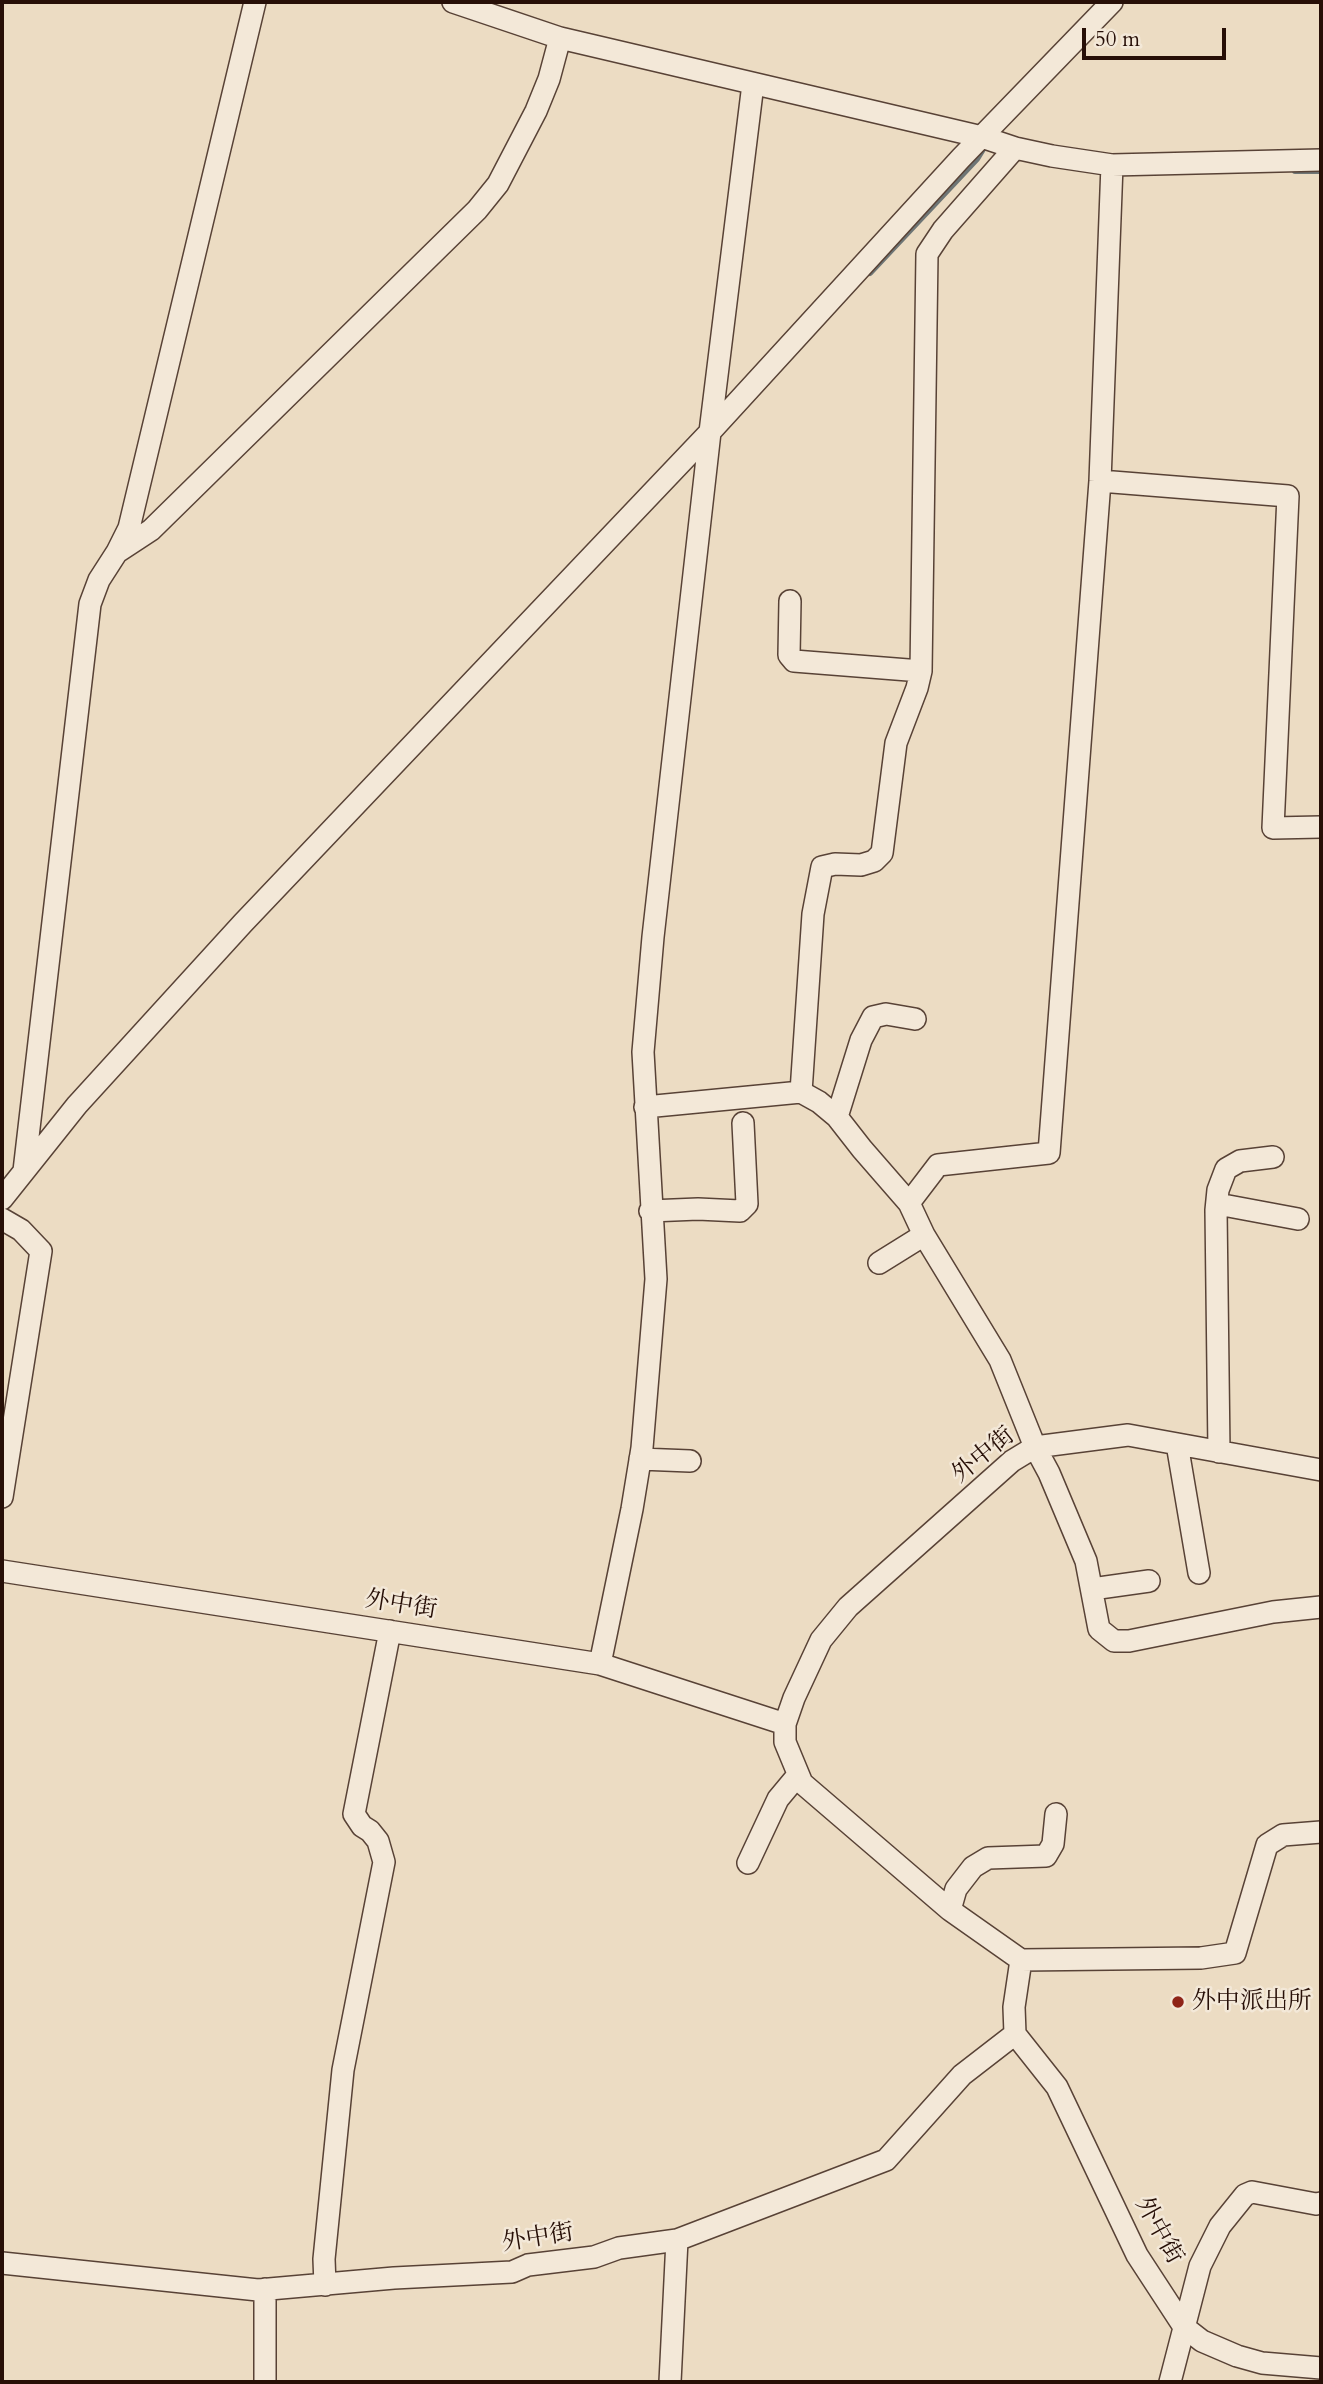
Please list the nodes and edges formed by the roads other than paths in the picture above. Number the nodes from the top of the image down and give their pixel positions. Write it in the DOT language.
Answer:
graph roads {
  1 [pos="255,2"];
  2 [pos="453,2"];
  3 [pos="1112,2"];
  4 [pos="560,38"];
  5 [pos="753,84"];
  6 [pos="982,137"];
  7 [pos="1015,148"];
  8 [pos="1321,160"];
  9 [pos="1112,165"];
  10 [pos="710,432"];
  11 [pos="1100,481"];
  12 [pos="117,552"];
  13 [pos="790,601"];
  14 [pos="921,671"];
  15 [pos="1321,827"];
  16 [pos="915,1019"];
  17 [pos="801,1092"];
  18 [pos="645,1107"];
  19 [pos="837,1117"];
  20 [pos="743,1123"];
  21 [pos="1273,1157"];
  22 [pos="24,1171"];
  23 [pos="2,1199"];
  24 [pos="909,1203"];
  25 [pos="1216,1210"];
  26 [pos="650,1211"];
  27 [pos="2,1219"];
  28 [pos="1298,1219"];
  29 [pos="924,1235"];
  30 [pos="879,1264"];
  31 [pos="1177,1444"];
  32 [pos="1035,1447"];
  33 [pos="1219,1452"];
  34 [pos="640,1459"];
  35 [pos="690,1461"];
  36 [pos="1321,1470"];
  37 [pos="2,1497"];
  38 [pos="2,1571"];
  39 [pos="1199,1573"];
  40 [pos="1149,1581"];
  41 [pos="1092,1589"];
  42 [pos="1321,1607"];
  43 [pos="390,1631"];
  44 [pos="600,1664"];
  45 [pos="785,1724"];
  46 [pos="798,1775"];
  47 [pos="1056,1814"];
  48 [pos="1321,1832"];
  49 [pos="748,1863"];
  50 [pos="950,1910"];
  51 [pos="1021,1960"];
  52 [pos="1015,2034"];
  53 [pos="1321,2203"];
  54 [pos="677,2240"];
  55 [pos="2,2263"];
  56 [pos="325,2285"];
  57 [pos="265,2290"];
  58 [pos="1184,2327"];
  59 [pos="1321,2368"];
  60 [pos="265,2382"];
  61 [pos="670,2382"];
  62 [pos="1170,2382"];
  1 -- 12 [label="street"];
  2 -- 4 [label="street"];
  3 -- 6 [label="street"];
  4 -- 5 [label="street"];
  4 -- 12 [label="street"];
  5 -- 6 [label="street"];
  5 -- 10 [label="street"];
  6 -- 7 [label="street"];
  6 -- 10 [label="street"];
  7 -- 9 [label="street"];
  7 -- 14 [label="street"];
  8 -- 9 [label="street"];
  9 -- 11 [label="street"];
  10 -- 18 [label="street"];
  10 -- 22 [label="street"];
  11 -- 15 [label="street"];
  11 -- 24 [label="street"];
  12 -- 22 [label="street"];
  13 -- 14 [label="street"];
  14 -- 17 [label="street"];
  16 -- 19 [label="street"];
  17 -- 18 [label="street"];
  17 -- 19 [label="street"];
  18 -- 26 [label="street"];
  19 -- 24 [label="street"];
  20 -- 26 [label="street"];
  21 -- 25 [label="street"];
  22 -- 23 [label="street"];
  24 -- 29 [label="street"];
  25 -- 28 [label="street"];
  25 -- 33 [label="street"];
  26 -- 34 [label="street"];
  27 -- 37 [label="street"];
  29 -- 30 [label="street"];
  29 -- 32 [label="street"];
  31 -- 32 [label="street, 外中街"];
  31 -- 33 [label="street, 外中街"];
  31 -- 39 [label="street"];
  32 -- 41 [label="street"];
  32 -- 45 [label="street, 外中街"];
  33 -- 36 [label="street, 外中街"];
  34 -- 35 [label="street"];
  34 -- 44 [label="street"];
  38 -- 43 [label="street, 外中街"];
  40 -- 41 [label="street"];
  41 -- 42 [label="street"];
  43 -- 44 [label="street, 外中街"];
  43 -- 56 [label="street"];
  44 -- 45 [label="street, 外中街"];
  45 -- 46 [label="street"];
  46 -- 49 [label="street"];
  46 -- 50 [label="street"];
  47 -- 50 [label="street"];
  48 -- 51 [label="street"];
  50 -- 51 [label="street"];
  51 -- 52 [label="street"];
  52 -- 54 [label="street, 外中街"];
  52 -- 58 [label="street, 外中街"];
  53 -- 58 [label="street"];
  54 -- 56 [label="street, 外中街"];
  54 -- 61 [label="street"];
  55 -- 57 [label="street, 外中街"];
  56 -- 57 [label="street, 外中街"];
  57 -- 60 [label="street"];
  58 -- 59 [label="street, 外中街"];
  58 -- 62 [label="street"];
}
